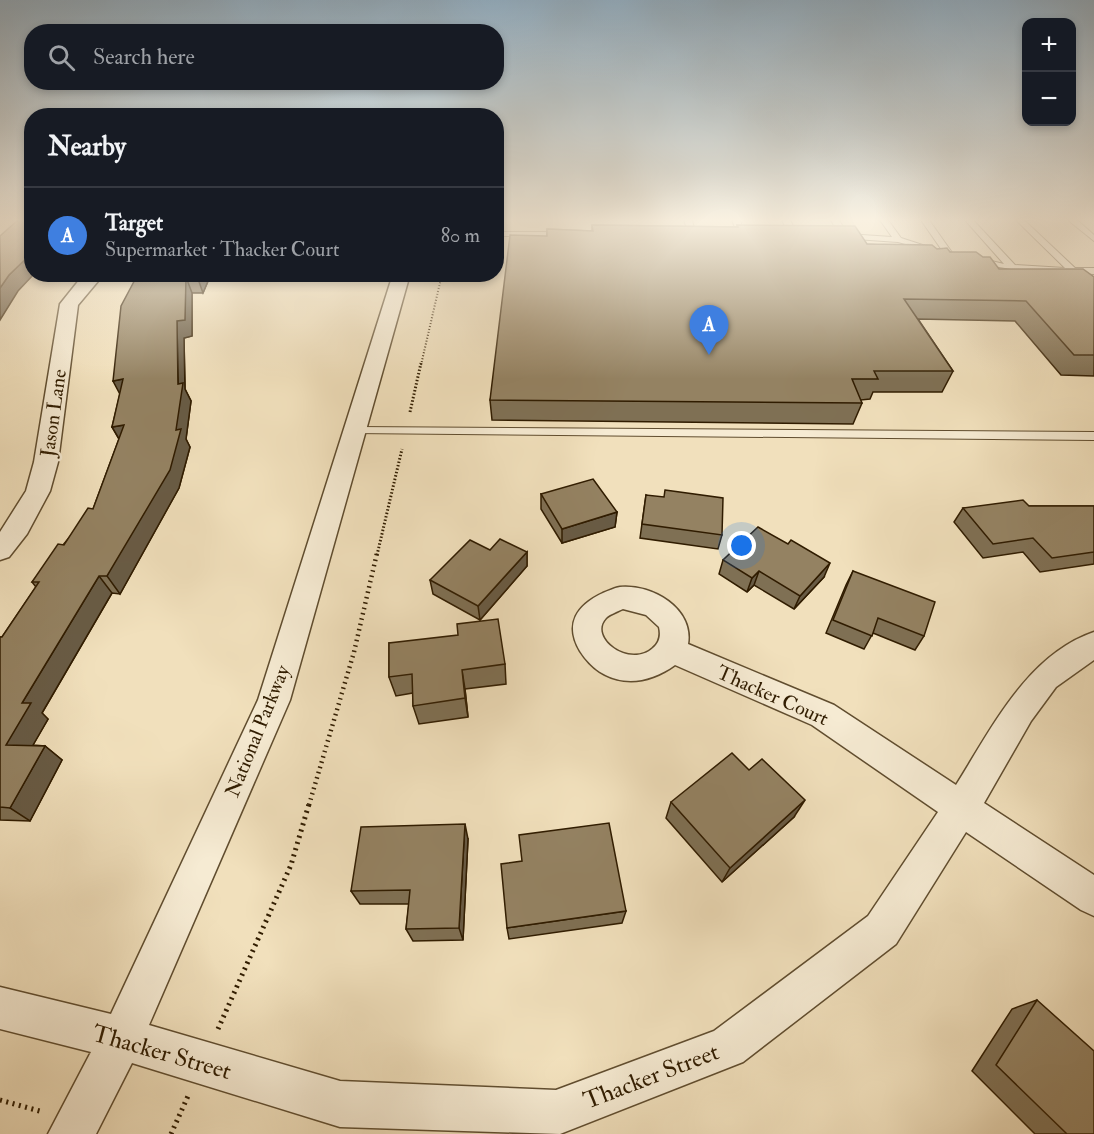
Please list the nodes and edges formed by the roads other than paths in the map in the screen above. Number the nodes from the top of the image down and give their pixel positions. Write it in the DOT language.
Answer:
graph roads {
  1 [pos="87,282"];
  2 [pos="400,282"];
  3 [pos="356,430"];
  4 [pos="1094,436"];
  5 [pos="0,550"];
  6 [pos="1094,644"];
  7 [pos="671,650"];
  8 [pos="963,807"];
  9 [pos="1094,897"];
  10 [pos="0,1008"];
  11 [pos="122,1038"];
  12 [pos="71,1134"];
  1 -- 5 [label="street, Jason Lane"];
  2 -- 3 [label="street, National Parkway"];
  3 -- 4 [label="lane"];
  3 -- 11 [label="street, National Parkway"];
  6 -- 8 [label="street, Thacker Street"];
  7 -- 8 [label="street, Thacker Court"];
  8 -- 9 [label="street, Thacker Court"];
  8 -- 11 [label="street, Thacker Street"];
  10 -- 11 [label="street, Thacker Street"];
  11 -- 12 [label="street, National Parkway"];
}
